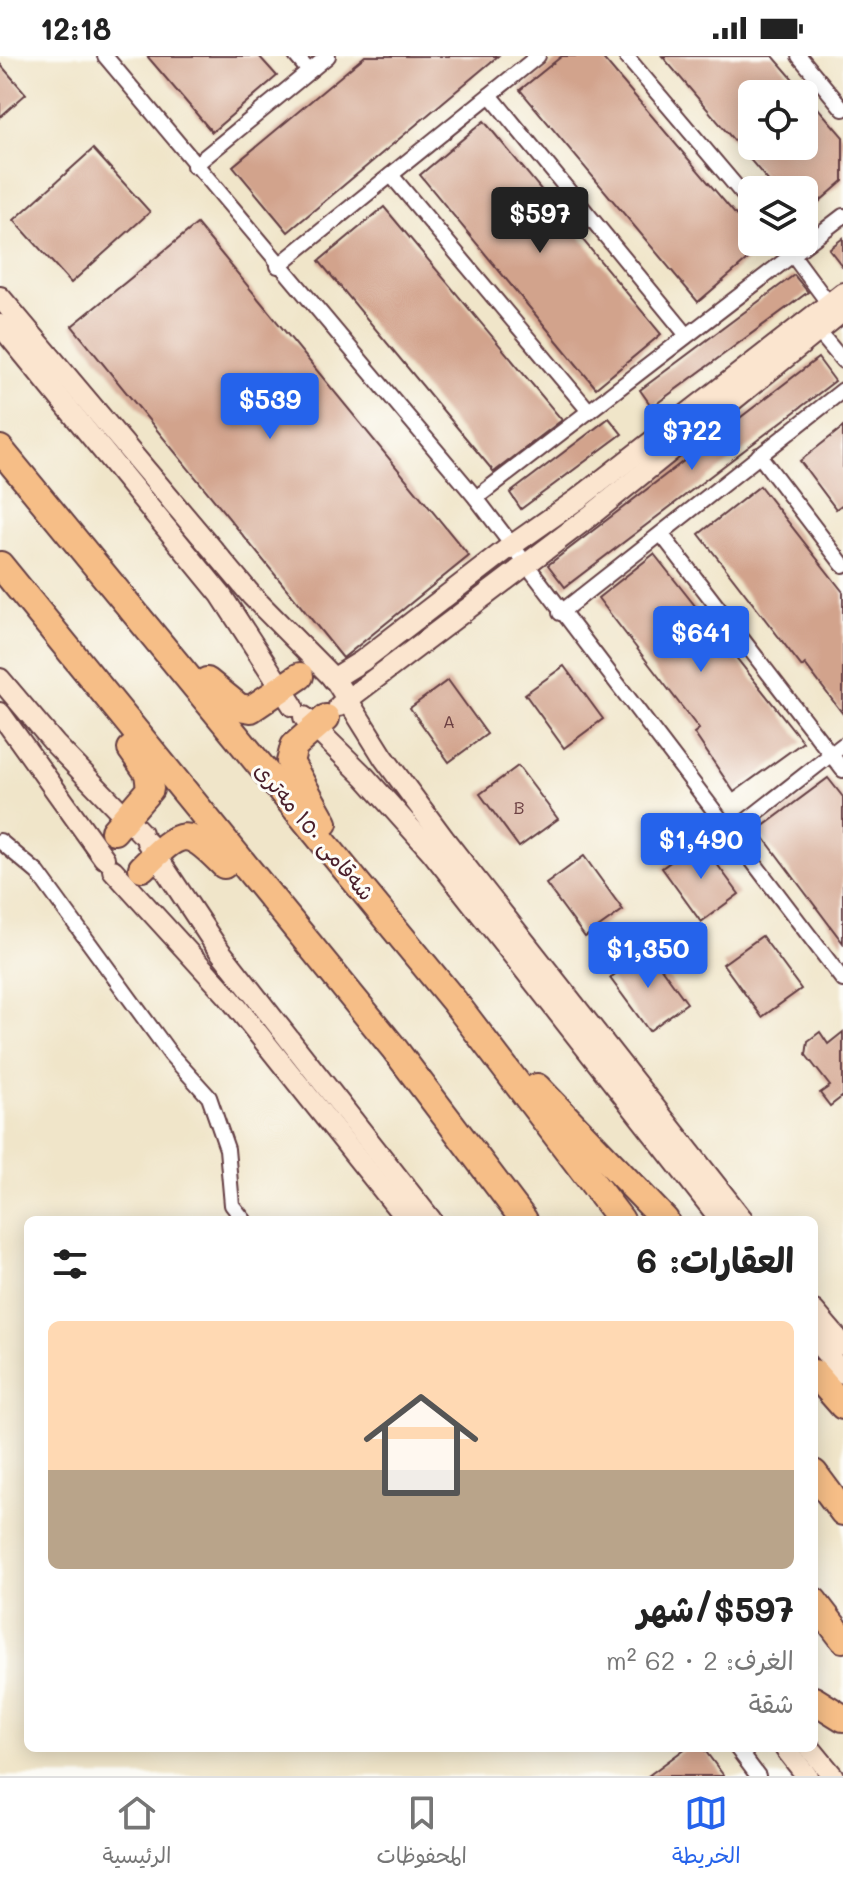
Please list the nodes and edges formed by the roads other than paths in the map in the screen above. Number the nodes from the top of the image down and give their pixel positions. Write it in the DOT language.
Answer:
graph roads {
  1 [pos="105,56"];
  2 [pos="296,56"];
  3 [pos="328,56"];
  4 [pos="538,56"];
  5 [pos="626,56"];
  6 [pos="799,56"];
  7 [pos="309,71"];
  8 [pos="490,95"];
  9 [pos="843,109"];
  10 [pos="194,166"];
  11 [pos="391,175"];
  12 [pos="738,188"];
  13 [pos="843,216"];
  14 [pos="818,231"];
  15 [pos="779,256"];
  16 [pos="795,256"];
  17 [pos="278,266"];
  18 [pos="0,297"];
  19 [pos="838,303"];
  20 [pos="0,325"];
  21 [pos="818,331"];
  22 [pos="686,334"];
  23 [pos="843,361"];
  24 [pos="843,390"];
  25 [pos="589,411"];
  26 [pos="0,439"];
  27 [pos="0,449"];
  28 [pos="759,455"];
  29 [pos="24,478"];
  30 [pos="476,498"];
  31 [pos="584,507"];
  32 [pos="662,535"];
  33 [pos="511,546"];
  34 [pos="523,564"];
  35 [pos="0,565"];
  36 [pos="843,565"];
  37 [pos="560,613"];
  38 [pos="169,651"];
  39 [pos="0,679"];
  40 [pos="98,685"];
  41 [pos="312,702"];
  42 [pos="0,713"];
  43 [pos="837,750"];
  44 [pos="843,770"];
  45 [pos="732,832"];
  46 [pos="0,841"];
  47 [pos="138,841"];
  48 [pos="340,859"];
  49 [pos="109,864"];
  50 [pos="278,907"];
  51 [pos="843,980"];
  52 [pos="454,1001"];
  53 [pos="393,1047"];
  54 [pos="241,1216"];
  55 [pos="404,1216"];
  56 [pos="428,1216"];
  57 [pos="499,1216"];
  58 [pos="521,1216"];
  59 [pos="618,1216"];
  60 [pos="661,1216"];
  61 [pos="718,1216"];
  62 [pos="740,1216"];
  63 [pos="818,1316"];
  64 [pos="818,1344"];
  65 [pos="843,1345"];
  66 [pos="843,1373"];
  67 [pos="818,1378"];
  68 [pos="843,1406"];
  69 [pos="818,1478"];
  70 [pos="843,1512"];
  71 [pos="818,1606"];
  72 [pos="843,1639"];
  73 [pos="818,1702"];
  74 [pos="843,1718"];
  75 [pos="740,1752"];
  76 [pos="788,1752"];
  77 [pos="813,1752"];
  78 [pos="758,1776"];
  79 [pos="807,1776"];
  80 [pos="833,1776"];
  1 -- 10 [label="street"];
  2 -- 7 [label="street"];
  3 -- 7 [label="street"];
  4 -- 8 [label="street"];
  5 -- 12 [label="street"];
  6 -- 9 [label="street"];
  7 -- 10 [label="street"];
  8 -- 11 [label="street"];
  8 -- 22 [label="street"];
  10 -- 17 [label="street"];
  11 -- 17 [label="street"];
  11 -- 25 [label="street"];
  13 -- 14 [label="street"];
  15 -- 22 [label="street"];
  16 -- 19 [label="street"];
  17 -- 30 [label="street"];
  18 -- 41 [label="street"];
  19 -- 21 [label="street"];
  19 -- 31 [label="street"];
  20 -- 41 [label="street"];
  21 -- 23 [label="street"];
  21 -- 31 [label="street"];
  22 -- 25 [label="street"];
  24 -- 28 [label="street"];
  25 -- 30 [label="street"];
  26 -- 29 [label="highway"];
  27 -- 29 [label="highway, شەقامی ١٥٠ مەتری"];
  28 -- 32 [label="street"];
  28 -- 36 [label="street"];
  29 -- 38 [label="highway, شەقامی ١٥٠ مەتری"];
  30 -- 33 [label="street"];
  31 -- 33 [label="street"];
  31 -- 34 [label="street"];
  32 -- 37 [label="street"];
  32 -- 43 [label="street"];
  33 -- 34 [label="street"];
  33 -- 41 [label="street"];
  34 -- 37 [label="street"];
  34 -- 41 [label="street"];
  35 -- 40 [label="highway"];
  37 -- 45 [label="street"];
  38 -- 41 [label="highway"];
  38 -- 48 [label="highway, شەقامی ١٥٠ مەتری"];
  39 -- 47 [label="street"];
  40 -- 47 [label="highway"];
  40 -- 50 [label="highway"];
  41 -- 48 [label="highway"];
  41 -- 61 [label="street"];
  41 -- 62 [label="street"];
  42 -- 49 [label="street"];
  43 -- 44 [label="street"];
  43 -- 45 [label="street"];
  45 -- 51 [label="street"];
  46 -- 54 [label="street"];
  47 -- 49 [label="street"];
  47 -- 49 [label="street"];
  47 -- 50 [label="highway"];
  47 -- 56 [label="street"];
  48 -- 52 [label="highway, شەقامی ١٥٠ مەتری"];
  49 -- 55 [label="street"];
  50 -- 53 [label="highway"];
  52 -- 59 [label="highway, شەقامی ١٥٠ مەتری"];
  52 -- 60 [label="highway"];
  53 -- 57 [label="highway"];
  53 -- 58 [label="highway"];
  63 -- 65 [label="street"];
  64 -- 66 [label="street"];
  67 -- 68 [label="highway"];
  69 -- 70 [label="highway"];
  71 -- 72 [label="highway"];
  73 -- 74 [label="highway"];
  75 -- 78 [label="street"];
  76 -- 79 [label="street"];
  77 -- 80 [label="street"];
}
